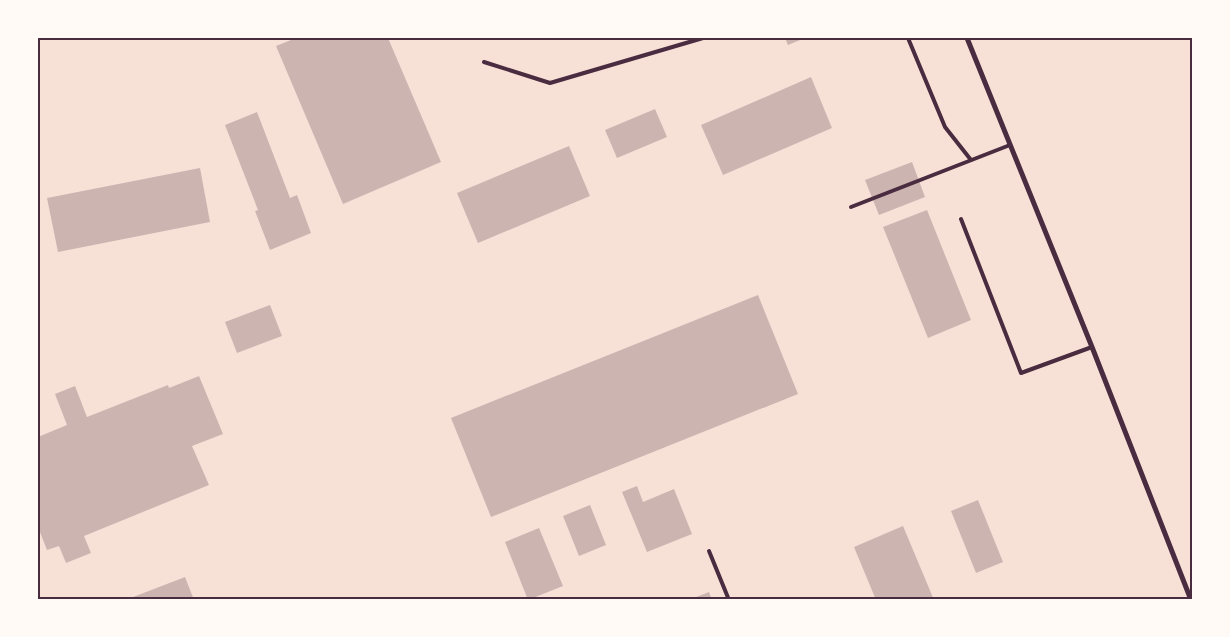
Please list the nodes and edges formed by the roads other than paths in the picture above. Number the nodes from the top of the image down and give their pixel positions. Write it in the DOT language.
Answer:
graph roads {
  1 [pos="703,38"];
  2 [pos="908,38"];
  3 [pos="967,38"];
  4 [pos="484,62"];
  5 [pos="1010,145"];
  6 [pos="971,160"];
  7 [pos="851,206"];
  8 [pos="961,219"];
  9 [pos="1092,347"];
  10 [pos="709,551"];
  11 [pos="729,600"];
  12 [pos="1191,600"];
  1 -- 4 [label="lane"];
  2 -- 6 [label="lane"];
  3 -- 5 [label="street"];
  5 -- 6 [label="lane"];
  5 -- 9 [label="street"];
  6 -- 7 [label="lane"];
  8 -- 9 [label="lane"];
  9 -- 12 [label="street"];
  10 -- 11 [label="lane"];
}
